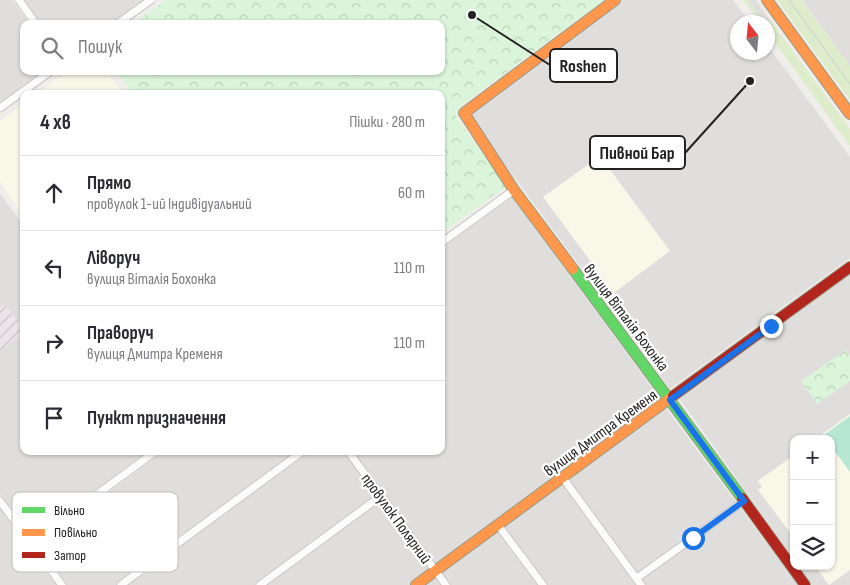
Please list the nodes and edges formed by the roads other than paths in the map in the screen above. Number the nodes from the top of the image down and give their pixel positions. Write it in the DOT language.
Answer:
graph roads {
  1 [pos="19,0"];
  2 [pos="151,0"];
  3 [pos="615,0"];
  4 [pos="767,0"];
  5 [pos="33,20"];
  6 [pos="123,20"];
  7 [pos="45,75"];
  8 [pos="25,90"];
  9 [pos="20,93"];
  10 [pos="0,108"];
  11 [pos="850,114"];
  12 [pos="514,190"];
  13 [pos="445,240"];
  14 [pos="850,268"];
  15 [pos="670,400"];
  16 [pos="151,455"];
  17 [pos="298,455"];
  18 [pos="351,455"];
  19 [pos="563,478"];
  20 [pos="100,492"];
  21 [pos="381,496"];
  22 [pos="0,501"];
  23 [pos="744,501"];
  24 [pos="12,517"];
  25 [pos="498,525"];
  26 [pos="178,543"];
  27 [pos="436,571"];
  28 [pos="52,572"];
  29 [pos="139,572"];
  30 [pos="636,578"];
  31 [pos="62,585"];
  32 [pos="121,585"];
  33 [pos="260,585"];
  34 [pos="416,585"];
  35 [pos="446,585"];
  36 [pos="543,585"];
  37 [pos="641,585"];
  38 [pos="805,585"];
  1 -- 5 [label="street"];
  2 -- 6 [label="street"];
  3 -- 12 [label="street, вулиця Віталія Бохонка"];
  4 -- 11 [label="street"];
  7 -- 8 [label="street"];
  9 -- 10 [label="street"];
  12 -- 13 [label="street"];
  12 -- 15 [label="street, вулиця Віталія Бохонка"];
  14 -- 15 [label="street, вулиця Дмитра Кременя"];
  15 -- 19 [label="street, вулиця Дмитра Кременя"];
  15 -- 23 [label="street, вулиця Віталія Бохонка"];
  16 -- 20 [label="street"];
  17 -- 26 [label="street"];
  18 -- 21 [label="street, провулок Полярний"];
  19 -- 25 [label="street, вулиця Дмитра Кременя"];
  19 -- 30 [label="street"];
  21 -- 27 [label="street, провулок Полярний"];
  21 -- 33 [label="street"];
  22 -- 24 [label="street"];
  23 -- 30 [label="street"];
  23 -- 38 [label="street, вулиця Віталія Бохонка"];
  25 -- 27 [label="street, вулиця Дмитра Кременя"];
  25 -- 36 [label="street"];
  27 -- 34 [label="street, вулиця Дмитра Кременя"];
  27 -- 35 [label="street, провулок Полярний"];
  28 -- 31 [label="street"];
  29 -- 32 [label="street"];
  30 -- 37 [label="street"];
}
